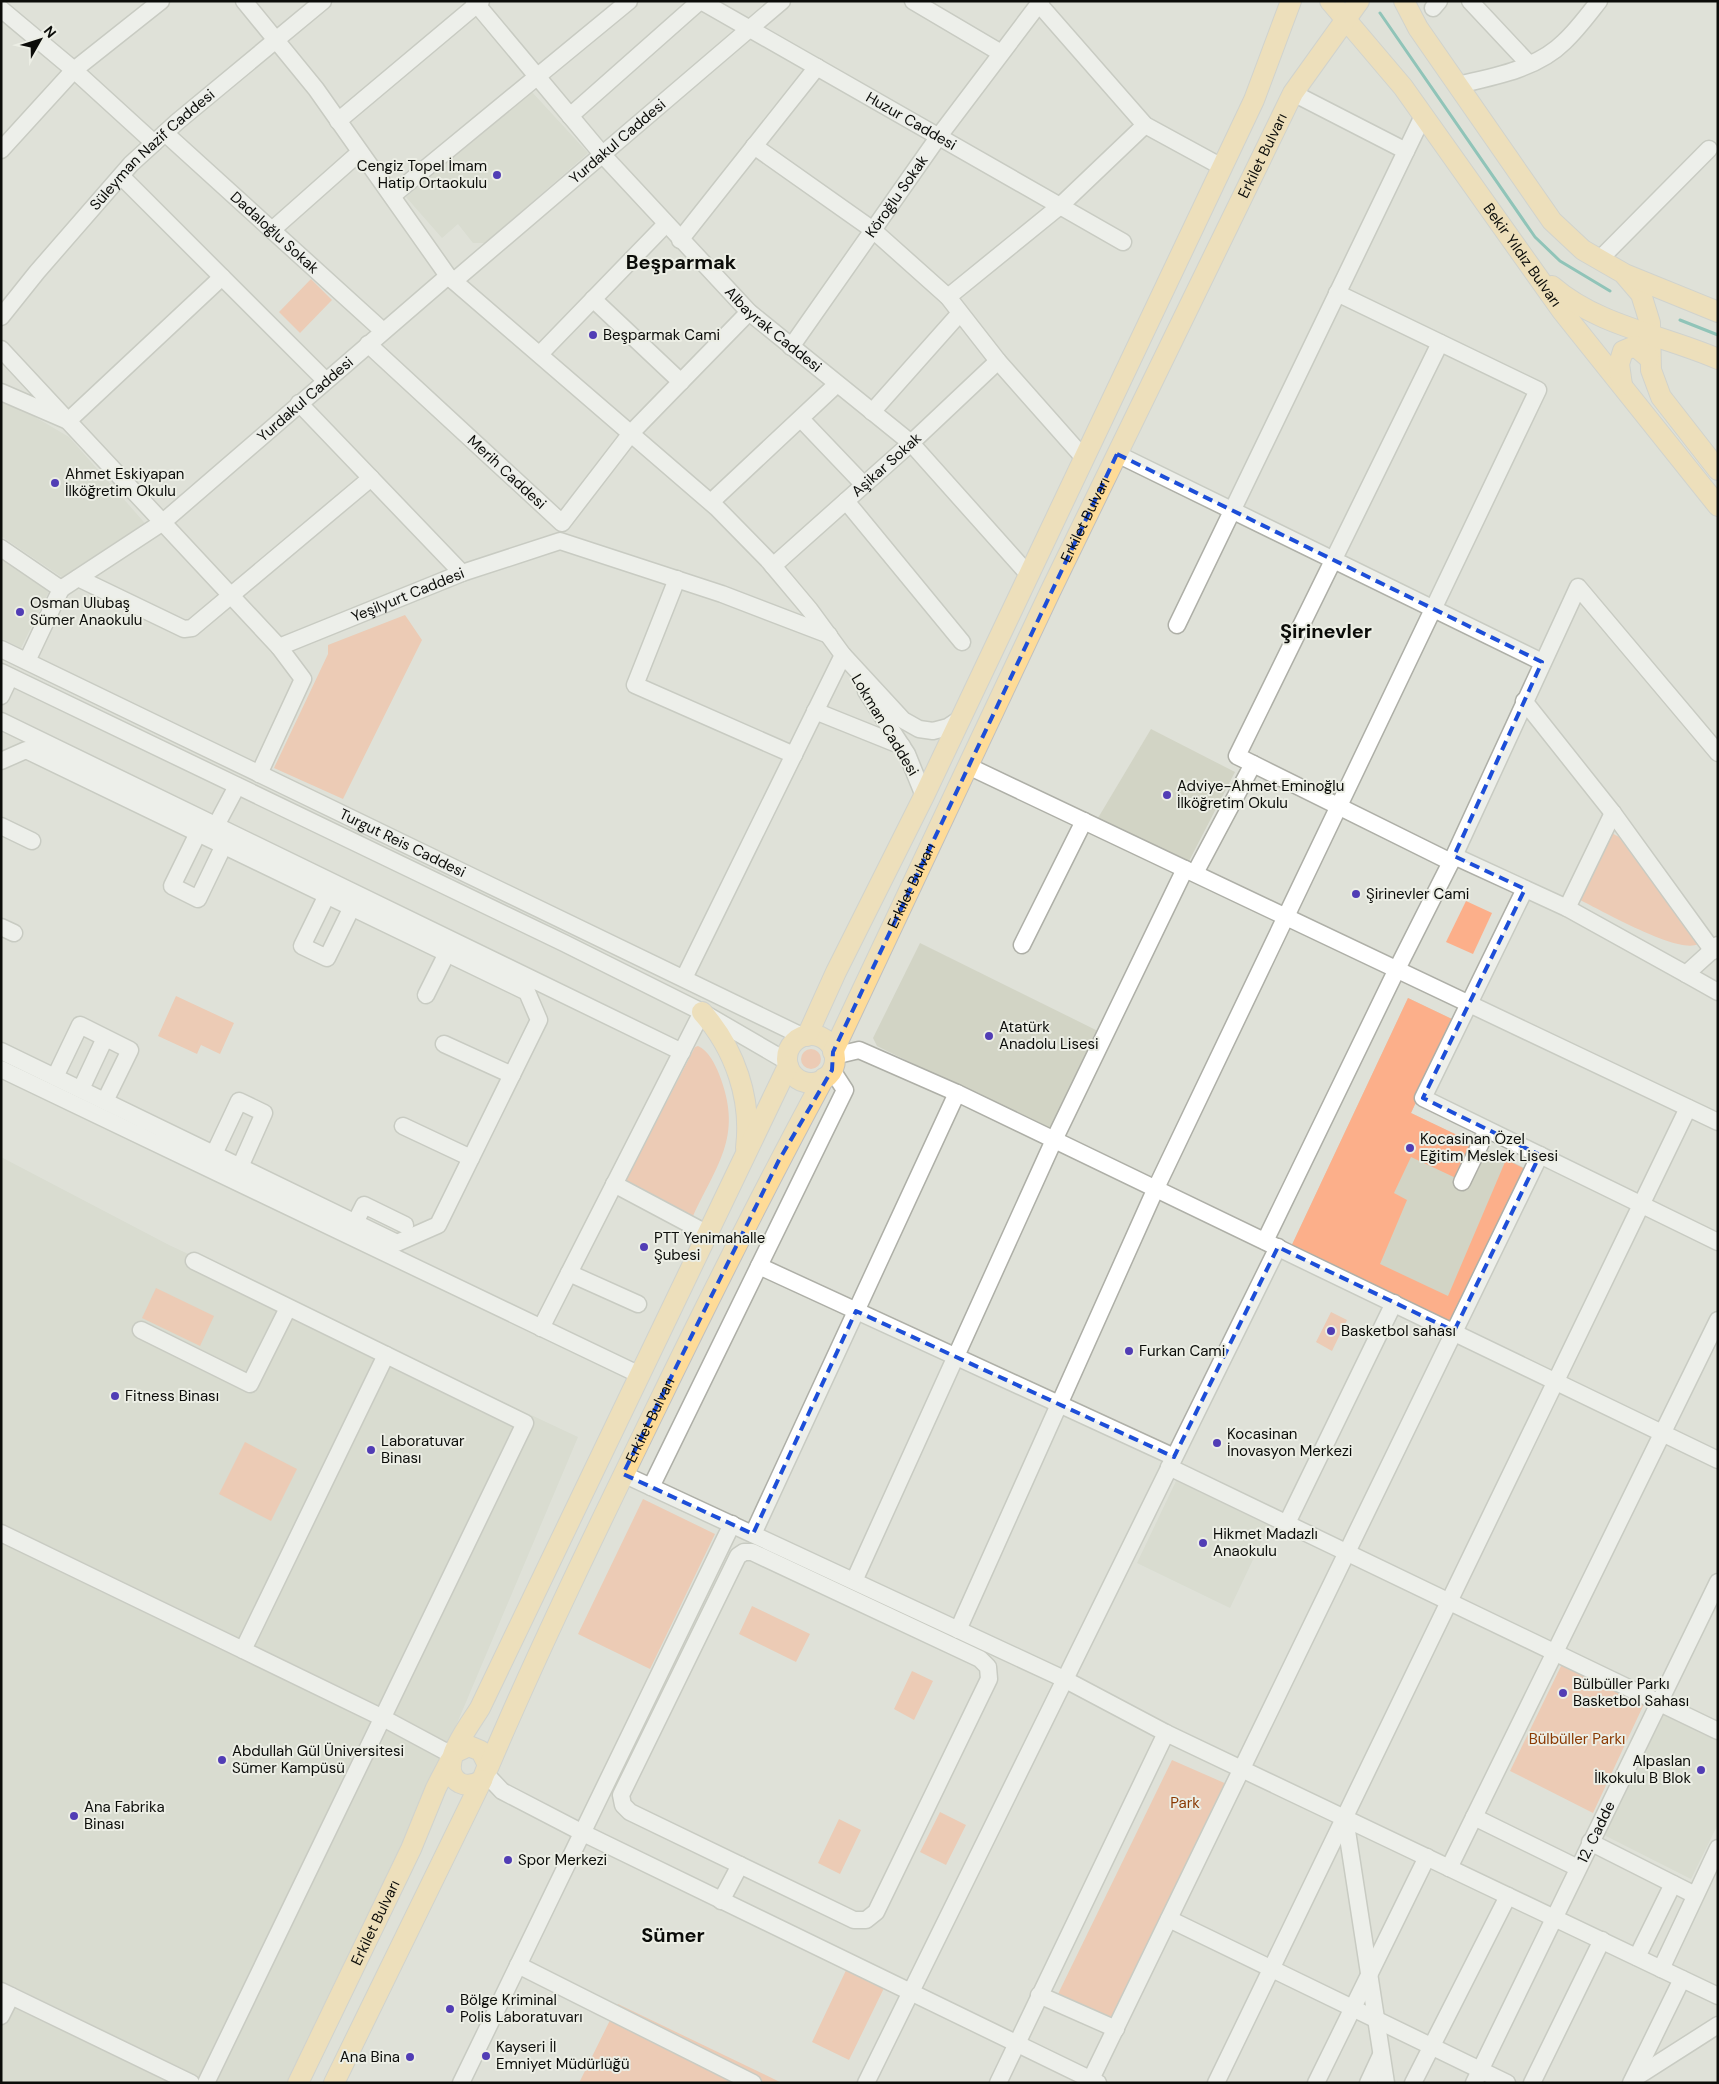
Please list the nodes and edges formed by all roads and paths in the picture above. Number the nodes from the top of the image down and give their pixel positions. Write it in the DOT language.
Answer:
graph roads {
  1 [pos="161,1"];
  2 [pos="244,1"];
  3 [pos="323,1"];
  4 [pos="629,1"];
  5 [pos="701,1"];
  6 [pos="782,1"];
  7 [pos="913,1"];
  8 [pos="1330,1"];
  9 [pos="1359,1"];
  10 [pos="1404,1"];
  11 [pos="1470,1"];
  12 [pos="1599,1"];
  13 [pos="477,2"];
  14 [pos="1290,2"];
  15 [pos="1040,3"];
  16 [pos="1,9"];
  17 [pos="1346,19"];
  18 [pos="749,28"];
  19 [pos="275,42"];
  20 [pos="1002,53"];
  21 [pos="1529,64"];
  22 [pos="817,67"];
  23 [pos="74,70"];
  24 [pos="537,77"];
  25 [pos="1458,85"];
  26 [pos="1293,93"];
  27 [pos="570,116"];
  28 [pos="1423,116"];
  29 [pos="338,121"];
  30 [pos="1145,125"];
  31 [pos="938,136"];
  32 [pos="159,138"];
  33 [pos="754,146"];
  34 [pos="1709,149"];
  35 [pos="1,150"];
  36 [pos="1406,151"];
  37 [pos="360,152"];
  38 [pos="602,154"];
  39 [pos="1222,168"];
  40 [pos="121,176"];
  41 [pos="392,196"];
  42 [pos="1060,206"];
  43 [pos="666,224"];
  44 [pos="272,230"];
  45 [pos="873,230"];
  46 [pos="680,240"];
  47 [pos="1123,242"];
  48 [pos="1599,260"];
  49 [pos="1530,266"];
  50 [pos="1623,273"];
  51 [pos="222,276"];
  52 [pos="451,278"];
  53 [pos="1337,294"];
  54 [pos="948,298"];
  55 [pos="593,299"];
  56 [pos="749,312"];
  57 [pos="1718,312"];
  58 [pos="960,313"];
  59 [pos="1,317"];
  60 [pos="383,331"];
  61 [pos="1650,333"];
  62 [pos="1440,343"];
  63 [pos="368,344"];
  64 [pos="791,347"];
  65 [pos="1,349"];
  66 [pos="540,354"];
  67 [pos="1649,358"];
  68 [pos="1718,358"];
  69 [pos="998,361"];
  70 [pos="325,380"];
  71 [pos="681,382"];
  72 [pos="837,384"];
  73 [pos="1622,385"];
  74 [pos="1,392"];
  75 [pos="299,402"];
  76 [pos="872,412"];
  77 [pos="801,419"];
  78 [pos="68,421"];
  79 [pos="632,432"];
  80 [pos="911,443"];
  81 [pos="1118,454"];
  82 [pos="1083,457"];
  83 [pos="1718,470"];
  84 [pos="371,478"];
  85 [pos="864,485"];
  86 [pos="846,501"];
  87 [pos="712,502"];
  88 [pos="1718,506"];
  89 [pos="1232,510"];
  90 [pos="163,522"];
  91 [pos="562,523"];
  92 [pos="560,541"];
  93 [pos="1,548"];
  94 [pos="1334,560"];
  95 [pos="773,566"];
  96 [pos="462,573"];
  97 [pos="1028,574"];
  98 [pos="78,578"];
  99 [pos="677,579"];
  100 [pos="61,589"];
  101 [pos="232,597"];
  102 [pos="1433,608"];
  103 [pos="1177,625"];
  104 [pos="829,635"];
  105 [pos="962,642"];
  106 [pos="279,647"];
  107 [pos="1,649"];
  108 [pos="843,655"];
  109 [pos="27,661"];
  110 [pos="1542,662"];
  111 [pos="6,675"];
  112 [pos="1,696"];
  113 [pos="1524,701"];
  114 [pos="815,711"];
  115 [pos="960,718"];
  116 [pos="1,721"];
  117 [pos="902,746"];
  118 [pos="1718,753"];
  119 [pos="794,755"];
  120 [pos="1,761"];
  121 [pos="1253,764"];
  122 [pos="968,766"];
  123 [pos="259,774"];
  124 [pos="237,786"];
  125 [pos="924,796"];
  126 [pos="1338,806"];
  127 [pos="1613,813"];
  128 [pos="1084,820"];
  129 [pos="1,826"];
  130 [pos="212,836"];
  131 [pos="32,841"];
  132 [pos="1453,859"];
  133 [pos="1190,871"];
  134 [pos="1525,889"];
  135 [pos="327,895"];
  136 [pos="352,907"];
  137 [pos="1567,908"];
  138 [pos="1285,916"];
  139 [pos="1022,945"];
  140 [pos="1715,948"];
  141 [pos="447,953"];
  142 [pos="1396,969"];
  143 [pos="1686,974"];
  144 [pos="684,978"];
  145 [pos="1718,992"];
  146 [pos="426,995"];
  147 [pos="1469,1004"];
  148 [pos="702,1012"];
  149 [pos="806,1036"];
  150 [pos="106,1038"];
  151 [pos="444,1044"];
  152 [pos="1,1051"];
  153 [pos="682,1052"];
  154 [pos="788,1064"];
  155 [pos="831,1064"];
  156 [pos="1,1069"];
  157 [pos="512,1075"];
  158 [pos="55,1077"];
  159 [pos="81,1089"];
  160 [pos="956,1093"];
  161 [pos="105,1101"];
  162 [pos="1688,1108"];
  163 [pos="1718,1122"];
  164 [pos="403,1126"];
  165 [pos="1488,1130"];
  166 [pos="1054,1140"];
  167 [pos="214,1154"];
  168 [pos="1540,1155"];
  169 [pos="471,1158"];
  170 [pos="745,1159"];
  171 [pos="240,1167"];
  172 [pos="1462,1182"];
  173 [pos="614,1184"];
  174 [pos="1156,1188"];
  175 [pos="1642,1205"];
  176 [pos="355,1223"];
  177 [pos="405,1225"];
  178 [pos="708,1234"];
  179 [pos="1718,1242"];
  180 [pos="1271,1244"];
  181 [pos="194,1262"];
  182 [pos="759,1266"];
  183 [pos="569,1273"];
  184 [pos="1394,1303"];
  185 [pos="638,1304"];
  186 [pos="288,1308"];
  187 [pos="856,1311"];
  188 [pos="1718,1320"];
  189 [pos="541,1328"];
  190 [pos="141,1330"];
  191 [pos="1454,1331"];
  192 [pos="386,1355"];
  193 [pos="956,1357"];
  194 [pos="640,1375"];
  195 [pos="1557,1381"];
  196 [pos="1059,1404"];
  197 [pos="1662,1433"];
  198 [pos="1718,1460"];
  199 [pos="1172,1462"];
  200 [pos="623,1474"];
  201 [pos="651,1487"];
  202 [pos="732,1524"];
  203 [pos="1287,1524"];
  204 [pos="1,1533"];
  205 [pos="753,1534"];
  206 [pos="1347,1552"];
  207 [pos="854,1581"];
  208 [pos="1718,1582"];
  209 [pos="1450,1602"];
  210 [pos="958,1630"];
  211 [pos="242,1650"];
  212 [pos="1555,1653"];
  213 [pos="1064,1679"];
  214 [pos="1658,1703"];
  215 [pos="383,1718"];
  216 [pos="1718,1731"];
  217 [pos="1166,1733"];
  218 [pos="452,1756"];
  219 [pos="1242,1769"];
  220 [pos="486,1774"];
  221 [pos="1474,1817"];
  222 [pos="1345,1818"];
  223 [pos="583,1833"];
  224 [pos="1590,1842"];
  225 [pos="1718,1848"];
  226 [pos="1427,1857"];
  227 [pos="740,1865"];
  228 [pos="1449,1868"];
  229 [pos="1578,1868"];
  230 [pos="1673,1884"];
  231 [pos="1695,1895"];
  232 [pos="1508,1896"];
  233 [pos="721,1900"];
  234 [pos="1553,1917"];
  235 [pos="1169,1919"];
  236 [pos="1602,1940"];
  237 [pos="1638,1957"];
  238 [pos="518,1965"];
  239 [pos="1660,1968"];
  240 [pos="1271,1969"];
  241 [pos="1369,1975"];
  242 [pos="1682,1979"];
  243 [pos="909,1992"];
  244 [pos="6,1994"];
  245 [pos="1039,1995"];
  246 [pos="1718,1996"];
  247 [pos="1352,2008"];
  248 [pos="1,2016"];
  249 [pos="1376,2020"];
  250 [pos="1718,2025"];
  251 [pos="1116,2029"];
  252 [pos="1017,2044"];
  253 [pos="1432,2046"];
  254 [pos="1381,2055"];
  255 [pos="1477,2076"];
  256 [pos="1094,2081"];
  257 [pos="1631,2081"];
  258 [pos="190,2083"];
  259 [pos="206,2083"];
  260 [pos="298,2083"];
  261 [pos="334,2083"];
  262 [pos="461,2083"];
  263 [pos="753,2083"];
  264 [pos="866,2083"];
  265 [pos="998,2083"];
  266 [pos="1216,2083"];
  267 [pos="1316,2083"];
  268 [pos="1368,2083"];
  269 [pos="1386,2083"];
  270 [pos="1413,2083"];
  271 [pos="1506,2083"];
  272 [pos="1532,2083"];
  1 -- 23 [label="street"];
  2 -- 19 [label="street"];
  3 -- 19 [label="street, Süleyman Nazif Caddesi"];
  4 -- 24 [label="street"];
  5 -- 18 [label="street, Huzur Caddesi"];
  5 -- 27 [label="street"];
  6 -- 18 [label="street, Yurdakul Caddesi"];
  7 -- 20 [label="street"];
  8 -- 17 [label="main road, Bekir Yıldız Bulvarı"];
  9 -- 17 [label="main road, Erkilet Bulvarı"];
  10 -- 25 [label="main road"];
  11 -- 21 [label="street"];
  12 -- 21 [label="street"];
  13 -- 24 [label="street, Albayrak Caddesi"];
  13 -- 29 [label="street"];
  14 -- 39 [label="main road, Erkilet Bulvarı"];
  15 -- 20 [label="street, Köroğlu Sokak"];
  15 -- 30 [label="street"];
  16 -- 23 [label="street"];
  17 -- 26 [label="main road, Erkilet Bulvarı"];
  17 -- 28 [label="main road, Bekir Yıldız Bulvarı"];
  18 -- 22 [label="street, Huzur Caddesi"];
  18 -- 38 [label="street, Yurdakul Caddesi"];
  19 -- 29 [label="street"];
  19 -- 32 [label="street, Süleyman Nazif Caddesi"];
  20 -- 31 [label="street, Köroğlu Sokak"];
  21 -- 25 [label="street"];
  22 -- 31 [label="street, Huzur Caddesi"];
  22 -- 33 [label="street"];
  23 -- 32 [label="street"];
  23 -- 35 [label="street"];
  24 -- 27 [label="street, Albayrak Caddesi"];
  24 -- 41 [label="street"];
  25 -- 48 [label="main road"];
  26 -- 36 [label="street"];
  26 -- 81 [label="main road, Erkilet Bulvarı"];
  27 -- 38 [label="street, Albayrak Caddesi"];
  28 -- 36 [label="street"];
  28 -- 49 [label="main road, Bekir Yıldız Bulvarı"];
  29 -- 37 [label="street"];
  30 -- 39 [label="street"];
  30 -- 42 [label="street"];
  31 -- 42 [label="street, Huzur Caddesi"];
  31 -- 45 [label="street, Köroğlu Sokak"];
  32 -- 40 [label="street, Süleyman Nazif Caddesi"];
  32 -- 44 [label="street, Dadaloğlu Sokak"];
  33 -- 45 [label="street"];
  33 -- 46 [label="street"];
  34 -- 48 [label="street"];
  36 -- 53 [label="street"];
  37 -- 41 [label="street"];
  37 -- 44 [label="street"];
  38 -- 43 [label="street, Albayrak Caddesi"];
  38 -- 52 [label="street, Yurdakul Caddesi"];
  39 -- 82 [label="main road, Erkilet Bulvarı"];
  40 -- 51 [label="street"];
  40 -- 59 [label="street, Süleyman Nazif Caddesi"];
  41 -- 52 [label="street"];
  42 -- 47 [label="street, Huzur Caddesi"];
  42 -- 54 [label="street"];
  43 -- 46 [label="street, Albayrak Caddesi"];
  43 -- 55 [label="street"];
  44 -- 60 [label="street, Dadaloğlu Sokak"];
  45 -- 54 [label="street"];
  45 -- 64 [label="street, Köroğlu Sokak"];
  46 -- 56 [label="street, Albayrak Caddesi"];
  48 -- 50 [label="main road"];
  49 -- 61 [label="main road"];
  49 -- 73 [label="main road, Bekir Yıldız Bulvarı"];
  50 -- 57 [label="main road"];
  50 -- 61 [label="main road"];
  51 -- 70 [label="street"];
  51 -- 78 [label="street"];
  52 -- 60 [label="street, Yurdakul Caddesi"];
  52 -- 66 [label="street"];
  53 -- 62 [label="street"];
  53 -- 89 [label="street"];
  54 -- 58 [label="street"];
  55 -- 66 [label="street"];
  55 -- 71 [label="street"];
  56 -- 64 [label="street, Albayrak Caddesi"];
  56 -- 71 [label="street"];
  58 -- 69 [label="street"];
  58 -- 76 [label="street"];
  60 -- 63 [label="street, Yurdakul Caddesi"];
  61 -- 67 [label="main road"];
  61 -- 68 [label="main road"];
  62 -- 94 [label="street"];
  62 -- 102 [label="street"];
  63 -- 70 [label="street, Yurdakul Caddesi"];
  63 -- 91 [label="street, Merih Caddesi"];
  64 -- 72 [label="street, Albayrak Caddesi"];
  65 -- 78 [label="street"];
  66 -- 79 [label="street"];
  67 -- 73 [label="main road"];
  67 -- 83 [label="main road"];
  69 -- 80 [label="street, Aşikar Sokak"];
  69 -- 82 [label="street"];
  70 -- 75 [label="street, Yurdakul Caddesi"];
  71 -- 79 [label="street"];
  72 -- 76 [label="street, Albayrak Caddesi"];
  72 -- 77 [label="street"];
  73 -- 88 [label="main road, Bekir Yıldız Bulvarı"];
  74 -- 78 [label="street"];
  75 -- 84 [label="street"];
  75 -- 90 [label="street, Yurdakul Caddesi"];
  76 -- 80 [label="street, Albayrak Caddesi"];
  77 -- 85 [label="street"];
  77 -- 87 [label="street"];
  78 -- 90 [label="street"];
  79 -- 87 [label="street"];
  79 -- 91 [label="street"];
  80 -- 85 [label="street, Aşikar Sokak"];
  80 -- 97 [label="street, Albayrak Caddesi"];
  81 -- 89 [label="street"];
  81 -- 122 [label="main road, Erkilet Bulvarı"];
  82 -- 97 [label="main road, Erkilet Bulvarı"];
  84 -- 96 [label="street"];
  84 -- 101 [label="street"];
  85 -- 86 [label="street, Aşikar Sokak"];
  86 -- 95 [label="street, Aşikar Sokak"];
  86 -- 105 [label="street"];
  87 -- 95 [label="street"];
  89 -- 94 [label="street"];
  89 -- 103 [label="street"];
  90 -- 98 [label="street, Yurdakul Caddesi"];
  90 -- 101 [label="street"];
  91 -- 92 [label="street"];
  92 -- 96 [label="street, Yeşilyurt Caddesi"];
  92 -- 99 [label="street"];
  93 -- 100 [label="street"];
  94 -- 102 [label="street"];
  94 -- 121 [label="street"];
  95 -- 104 [label="street"];
  96 -- 106 [label="street, Yeşilyurt Caddesi"];
  97 -- 115 [label="main road, Erkilet Bulvarı"];
  98 -- 100 [label="street, Yurdakul Caddesi"];
  98 -- 101 [label="street"];
  99 -- 104 [label="street"];
  99 -- 119 [label="street"];
  100 -- 109 [label="street"];
  101 -- 106 [label="street"];
  102 -- 110 [label="street"];
  102 -- 126 [label="street"];
  104 -- 108 [label="street"];
  106 -- 123 [label="street"];
  107 -- 109 [label="street, Turgut Reis Caddesi"];
  108 -- 114 [label="street"];
  108 -- 115 [label="street"];
  108 -- 117 [label="street, Lokman Caddesi"];
  109 -- 123 [label="street, Turgut Reis Caddesi"];
  110 -- 113 [label="street"];
  110 -- 118 [label="street"];
  111 -- 112 [label="street"];
  111 -- 124 [label="street, Turgut Reis Caddesi"];
  113 -- 127 [label="street"];
  113 -- 132 [label="street"];
  114 -- 117 [label="street"];
  114 -- 119 [label="street"];
  115 -- 125 [label="main road, Erkilet Bulvarı"];
  116 -- 130 [label="street"];
  117 -- 125 [label="street, Lokman Caddesi"];
  119 -- 144 [label="street"];
  120 -- 130 [label="street"];
  121 -- 126 [label="street"];
  121 -- 133 [label="street"];
  122 -- 128 [label="street"];
  122 -- 155 [label="main road, Erkilet Bulvarı"];
  123 -- 144 [label="street, Turgut Reis Caddesi"];
  124 -- 130 [label="street"];
  124 -- 148 [label="street, Turgut Reis Caddesi"];
  125 -- 149 [label="main road, Erkilet Bulvarı"];
  126 -- 132 [label="street"];
  126 -- 138 [label="street"];
  127 -- 137 [label="street"];
  127 -- 140 [label="street"];
  128 -- 133 [label="street"];
  128 -- 139 [label="street"];
  129 -- 131 [label="street"];
  130 -- 135 [label="street"];
  130 -- 153 [label="street"];
  132 -- 134 [label="street"];
  132 -- 142 [label="street"];
  133 -- 138 [label="street"];
  133 -- 166 [label="street"];
  134 -- 137 [label="street"];
  134 -- 147 [label="street"];
  135 -- 136 [label="street"];
  135 -- 136 [label="street"];
  136 -- 141 [label="street"];
  137 -- 143 [label="street"];
  138 -- 142 [label="street"];
  138 -- 174 [label="street"];
  140 -- 143 [label="street"];
  141 -- 146 [label="street"];
  141 -- 157 [label="street"];
  142 -- 147 [label="street"];
  142 -- 180 [label="street"];
  143 -- 145 [label="street"];
  144 -- 149 [label="street, Turgut Reis Caddesi"];
  147 -- 162 [label="street"];
  147 -- 165 [label="street"];
  148 -- 153 [label="street"];
  148 -- 154 [label="street, Turgut Reis Caddesi"];
  148 -- 170 [label="main road"];
  149 -- 154 [label="main road"];
  149 -- 155 [label="main road"];
  150 -- 158 [label="street"];
  150 -- 159 [label="street"];
  150 -- 161 [label="street"];
  151 -- 157 [label="street"];
  152 -- 158 [label="street"];
  153 -- 173 [label="street"];
  154 -- 155 [label="main road"];
  154 -- 170 [label="main road, Erkilet Bulvarı"];
  155 -- 160 [label="street"];
  155 -- 182 [label="street"];
  155 -- 200 [label="main road, Erkilet Bulvarı"];
  156 -- 189 [label="street"];
  157 -- 169 [label="street"];
  158 -- 159 [label="street"];
  159 -- 161 [label="street"];
  160 -- 166 [label="street"];
  160 -- 187 [label="street"];
  161 -- 167 [label="street"];
  162 -- 163 [label="street"];
  162 -- 175 [label="street"];
  164 -- 169 [label="street"];
  165 -- 168 [label="street"];
  165 -- 172 [label="street"];
  166 -- 174 [label="street"];
  166 -- 193 [label="street"];
  167 -- 171 [label="street"];
  167 -- 171 [label="street"];
  168 -- 175 [label="street"];
  168 -- 191 [label="street"];
  169 -- 176 [label="street"];
  170 -- 178 [label="main road, Erkilet Bulvarı"];
  171 -- 176 [label="street"];
  173 -- 178 [label="street"];
  173 -- 183 [label="street"];
  174 -- 180 [label="street"];
  174 -- 196 [label="street"];
  175 -- 179 [label="street"];
  175 -- 195 [label="street"];
  176 -- 177 [label="street"];
  178 -- 194 [label="main road, Erkilet Bulvarı"];
  180 -- 184 [label="street"];
  180 -- 199 [label="street"];
  181 -- 186 [label="street"];
  182 -- 187 [label="street"];
  182 -- 201 [label="street"];
  183 -- 185 [label="street"];
  183 -- 189 [label="street"];
  184 -- 191 [label="street"];
  184 -- 203 [label="street"];
  186 -- 190 [label="street"];
  186 -- 192 [label="street"];
  187 -- 193 [label="street"];
  187 -- 205 [label="street"];
  188 -- 197 [label="street"];
  189 -- 194 [label="street"];
  191 -- 195 [label="street"];
  191 -- 206 [label="street"];
  192 -- 211 [label="street"];
  192 -- 215 [label="street"];
  193 -- 196 [label="street"];
  193 -- 207 [label="street"];
  194 -- 218 [label="main road, Erkilet Bulvarı"];
  195 -- 197 [label="street"];
  195 -- 209 [label="street"];
  196 -- 199 [label="street"];
  196 -- 210 [label="street"];
  197 -- 198 [label="street"];
  197 -- 212 [label="street"];
  199 -- 203 [label="street"];
  199 -- 213 [label="street"];
  200 -- 201 [label="street"];
  200 -- 220 [label="main road, Erkilet Bulvarı"];
  201 -- 202 [label="street"];
  202 -- 205 [label="street"];
  202 -- 223 [label="street"];
  203 -- 206 [label="street"];
  204 -- 211 [label="street"];
  205 -- 207 [label="street"];
  206 -- 209 [label="street"];
  206 -- 219 [label="street"];
  207 -- 210 [label="street"];
  208 -- 214 [label="street, 12. Cadde"];
  209 -- 212 [label="street"];
  209 -- 222 [label="street"];
  210 -- 213 [label="street"];
  211 -- 215 [label="street"];
  212 -- 214 [label="street"];
  212 -- 221 [label="street"];
  213 -- 217 [label="street"];
  213 -- 243 [label="street"];
  214 -- 216 [label="street"];
  214 -- 224 [label="street, 12. Cadde"];
  215 -- 218 [label="street"];
  215 -- 259 [label="street"];
  217 -- 219 [label="street"];
  217 -- 245 [label="street"];
  218 -- 220 [label="main road"];
  218 -- 220 [label="main road"];
  218 -- 260 [label="main road, Erkilet Bulvarı"];
  219 -- 222 [label="street"];
  219 -- 235 [label="street"];
  220 -- 223 [label="street"];
  220 -- 261 [label="main road, Erkilet Bulvarı"];
  221 -- 228 [label="street"];
  221 -- 229 [label="street"];
  222 -- 226 [label="street"];
  222 -- 240 [label="street"];
  222 -- 241 [label="street"];
  223 -- 233 [label="street"];
  223 -- 238 [label="street"];
  224 -- 229 [label="street, 12. Cadde"];
  224 -- 230 [label="street"];
  225 -- 231 [label="street"];
  226 -- 228 [label="street"];
  226 -- 241 [label="street"];
  227 -- 227 [label="street"];
  227 -- 233 [label="street"];
  228 -- 232 [label="street"];
  229 -- 234 [label="street, 12. Cadde"];
  230 -- 231 [label="street"];
  230 -- 237 [label="street"];
  231 -- 239 [label="street"];
  232 -- 234 [label="street"];
  232 -- 253 [label="street"];
  233 -- 243 [label="street"];
  234 -- 236 [label="street"];
  234 -- 255 [label="street, 12. Cadde"];
  235 -- 240 [label="street"];
  235 -- 251 [label="street"];
  236 -- 237 [label="street"];
  236 -- 272 [label="street"];
  237 -- 239 [label="street"];
  238 -- 262 [label="street"];
  238 -- 263 [label="street"];
  239 -- 242 [label="street"];
  240 -- 247 [label="street"];
  240 -- 266 [label="street"];
  241 -- 247 [label="street"];
  241 -- 249 [label="street"];
  242 -- 246 [label="street"];
  242 -- 257 [label="street"];
  243 -- 252 [label="street"];
  243 -- 264 [label="street"];
  244 -- 248 [label="street"];
  244 -- 258 [label="street"];
  245 -- 251 [label="street"];
  245 -- 252 [label="street"];
  247 -- 249 [label="street"];
  247 -- 267 [label="street"];
  249 -- 253 [label="street"];
  249 -- 254 [label="street"];
  250 -- 257 [label="street"];
  251 -- 256 [label="street"];
  252 -- 256 [label="street"];
  252 -- 265 [label="street"];
  253 -- 255 [label="street"];
  253 -- 270 [label="street"];
  254 -- 268 [label="street"];
  254 -- 269 [label="street"];
  255 -- 271 [label="street"];
}
